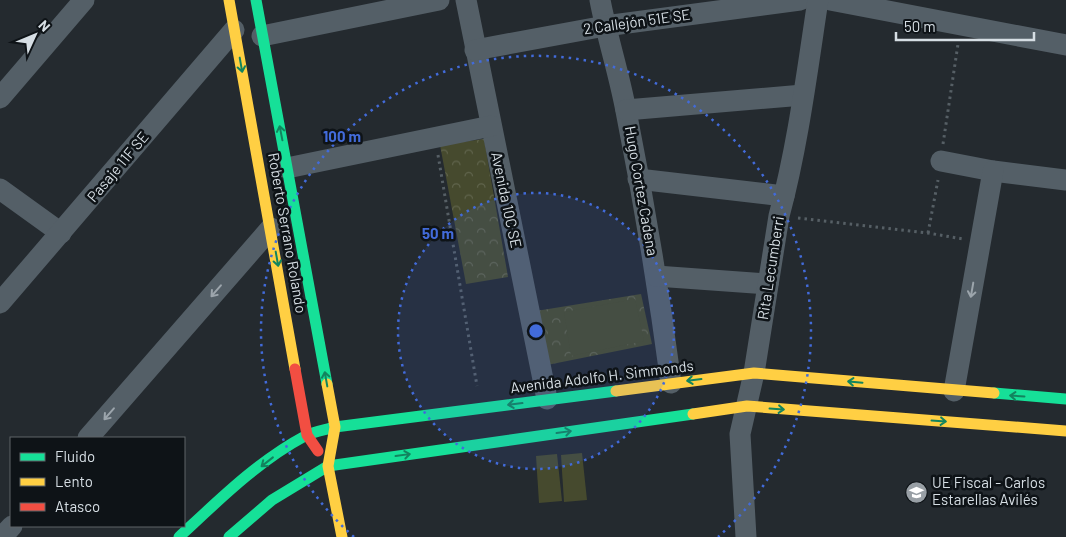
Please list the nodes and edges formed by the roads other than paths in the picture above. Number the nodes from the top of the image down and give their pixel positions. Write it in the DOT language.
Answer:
graph roads {
  1 [pos="84,0"];
  2 [pos="229,0"];
  3 [pos="256,0"];
  4 [pos="439,0"];
  5 [pos="466,0"];
  6 [pos="600,0"];
  7 [pos="800,0"];
  8 [pos="818,0"];
  9 [pos="830,0"];
  10 [pos="605,26"];
  11 [pos="234,30"];
  12 [pos="262,36"];
  13 [pos="1066,45"];
  14 [pos="475,50"];
  15 [pos="803,95"];
  16 [pos="0,98"];
  17 [pos="626,110"];
  18 [pos="491,126"];
  19 [pos="941,161"];
  20 [pos="287,168"];
  21 [pos="993,171"];
  22 [pos="638,179"];
  23 [pos="1066,180"];
  24 [pos="0,189"];
  25 [pos="782,206"];
  26 [pos="271,228"];
  27 [pos="61,233"];
  28 [pos="656,276"];
  29 [pos="768,284"];
  30 [pos="0,303"];
  31 [pos="754,372"];
  32 [pos="671,383"];
  33 [pos="954,391"];
  34 [pos="547,399"];
  35 [pos="1066,399"];
  36 [pos="746,406"];
  37 [pos="335,427"];
  38 [pos="1066,431"];
  39 [pos="307,435"];
  40 [pos="89,437"];
  41 [pos="328,466"];
  42 [pos="179,537"];
  43 [pos="230,537"];
  44 [pos="342,537"];
  45 [pos="746,537"];
  1 -- 16 [label="street"];
  2 -- 11 [label="street, Roberto Serrano Rolando"];
  3 -- 12 [label="street, Roberto Serrano Rolando"];
  4 -- 12 [label="street"];
  5 -- 14 [label="street, Avenida 10C SE"];
  6 -- 10 [label="street, Hugo Cortez Cadena"];
  7 -- 10 [label="street, 2 Callejón 51E SE"];
  8 -- 15 [label="street, Rita Lecumberri"];
  9 -- 13 [label="street"];
  10 -- 14 [label="street, 2 Callejón 51E SE"];
  10 -- 17 [label="street, Hugo Cortez Cadena"];
  11 -- 26 [label="street, Roberto Serrano Rolando, one-way"];
  11 -- 27 [label="street, Pasaje 11F SE"];
  20 -- 12 [label="street, Roberto Serrano Rolando, one-way"];
  14 -- 18 [label="street, Avenida 10C SE"];
  15 -- 17 [label="street"];
  15 -- 25 [label="street, Rita Lecumberri"];
  17 -- 22 [label="street, Hugo Cortez Cadena"];
  18 -- 20 [label="street"];
  18 -- 34 [label="street, Avenida 10C SE"];
  19 -- 21 [label="street"];
  37 -- 20 [label="street, Roberto Serrano Rolando, one-way"];
  21 -- 23 [label="street"];
  21 -- 33 [label="street, one-way"];
  22 -- 25 [label="street"];
  22 -- 28 [label="street, Hugo Cortez Cadena"];
  24 -- 27 [label="street"];
  25 -- 29 [label="street, Rita Lecumberri"];
  26 -- 39 [label="street, Roberto Serrano Rolando, one-way"];
  26 -- 40 [label="street, one-way"];
  27 -- 30 [label="street, Pasaje 11F SE"];
  28 -- 29 [label="street"];
  28 -- 32 [label="street, Hugo Cortez Cadena"];
  29 -- 31 [label="street, Rita Lecumberri"];
  31 -- 32 [label="street, Avenida Adolfo H. Simmonds, one-way"];
  33 -- 31 [label="street, Avenida Adolfo H. Simmonds, one-way"];
  31 -- 36 [label="street, Rita Lecumberri"];
  32 -- 34 [label="street, Avenida Adolfo H. Simmonds"];
  35 -- 33 [label="street, Avenida Adolfo H. Simmonds, one-way"];
  34 -- 37 [label="street, Avenida Adolfo H. Simmonds, one-way"];
  36 -- 38 [label="street, one-way"];
  41 -- 36 [label="street, one-way"];
  36 -- 45 [label="street, Rita Lecumberri"];
  37 -- 39 [label="street, Avenida Adolfo H. Simmonds"];
  37 -- 41 [label="street, Roberto Serrano Rolando"];
  39 -- 41 [label="street, Roberto Serrano Rolando"];
  39 -- 42 [label="street, Avenida Adolfo H. Simmonds, one-way"];
  41 -- 43 [label="street"];
  41 -- 44 [label="street, Roberto Serrano Rolando"];
}
